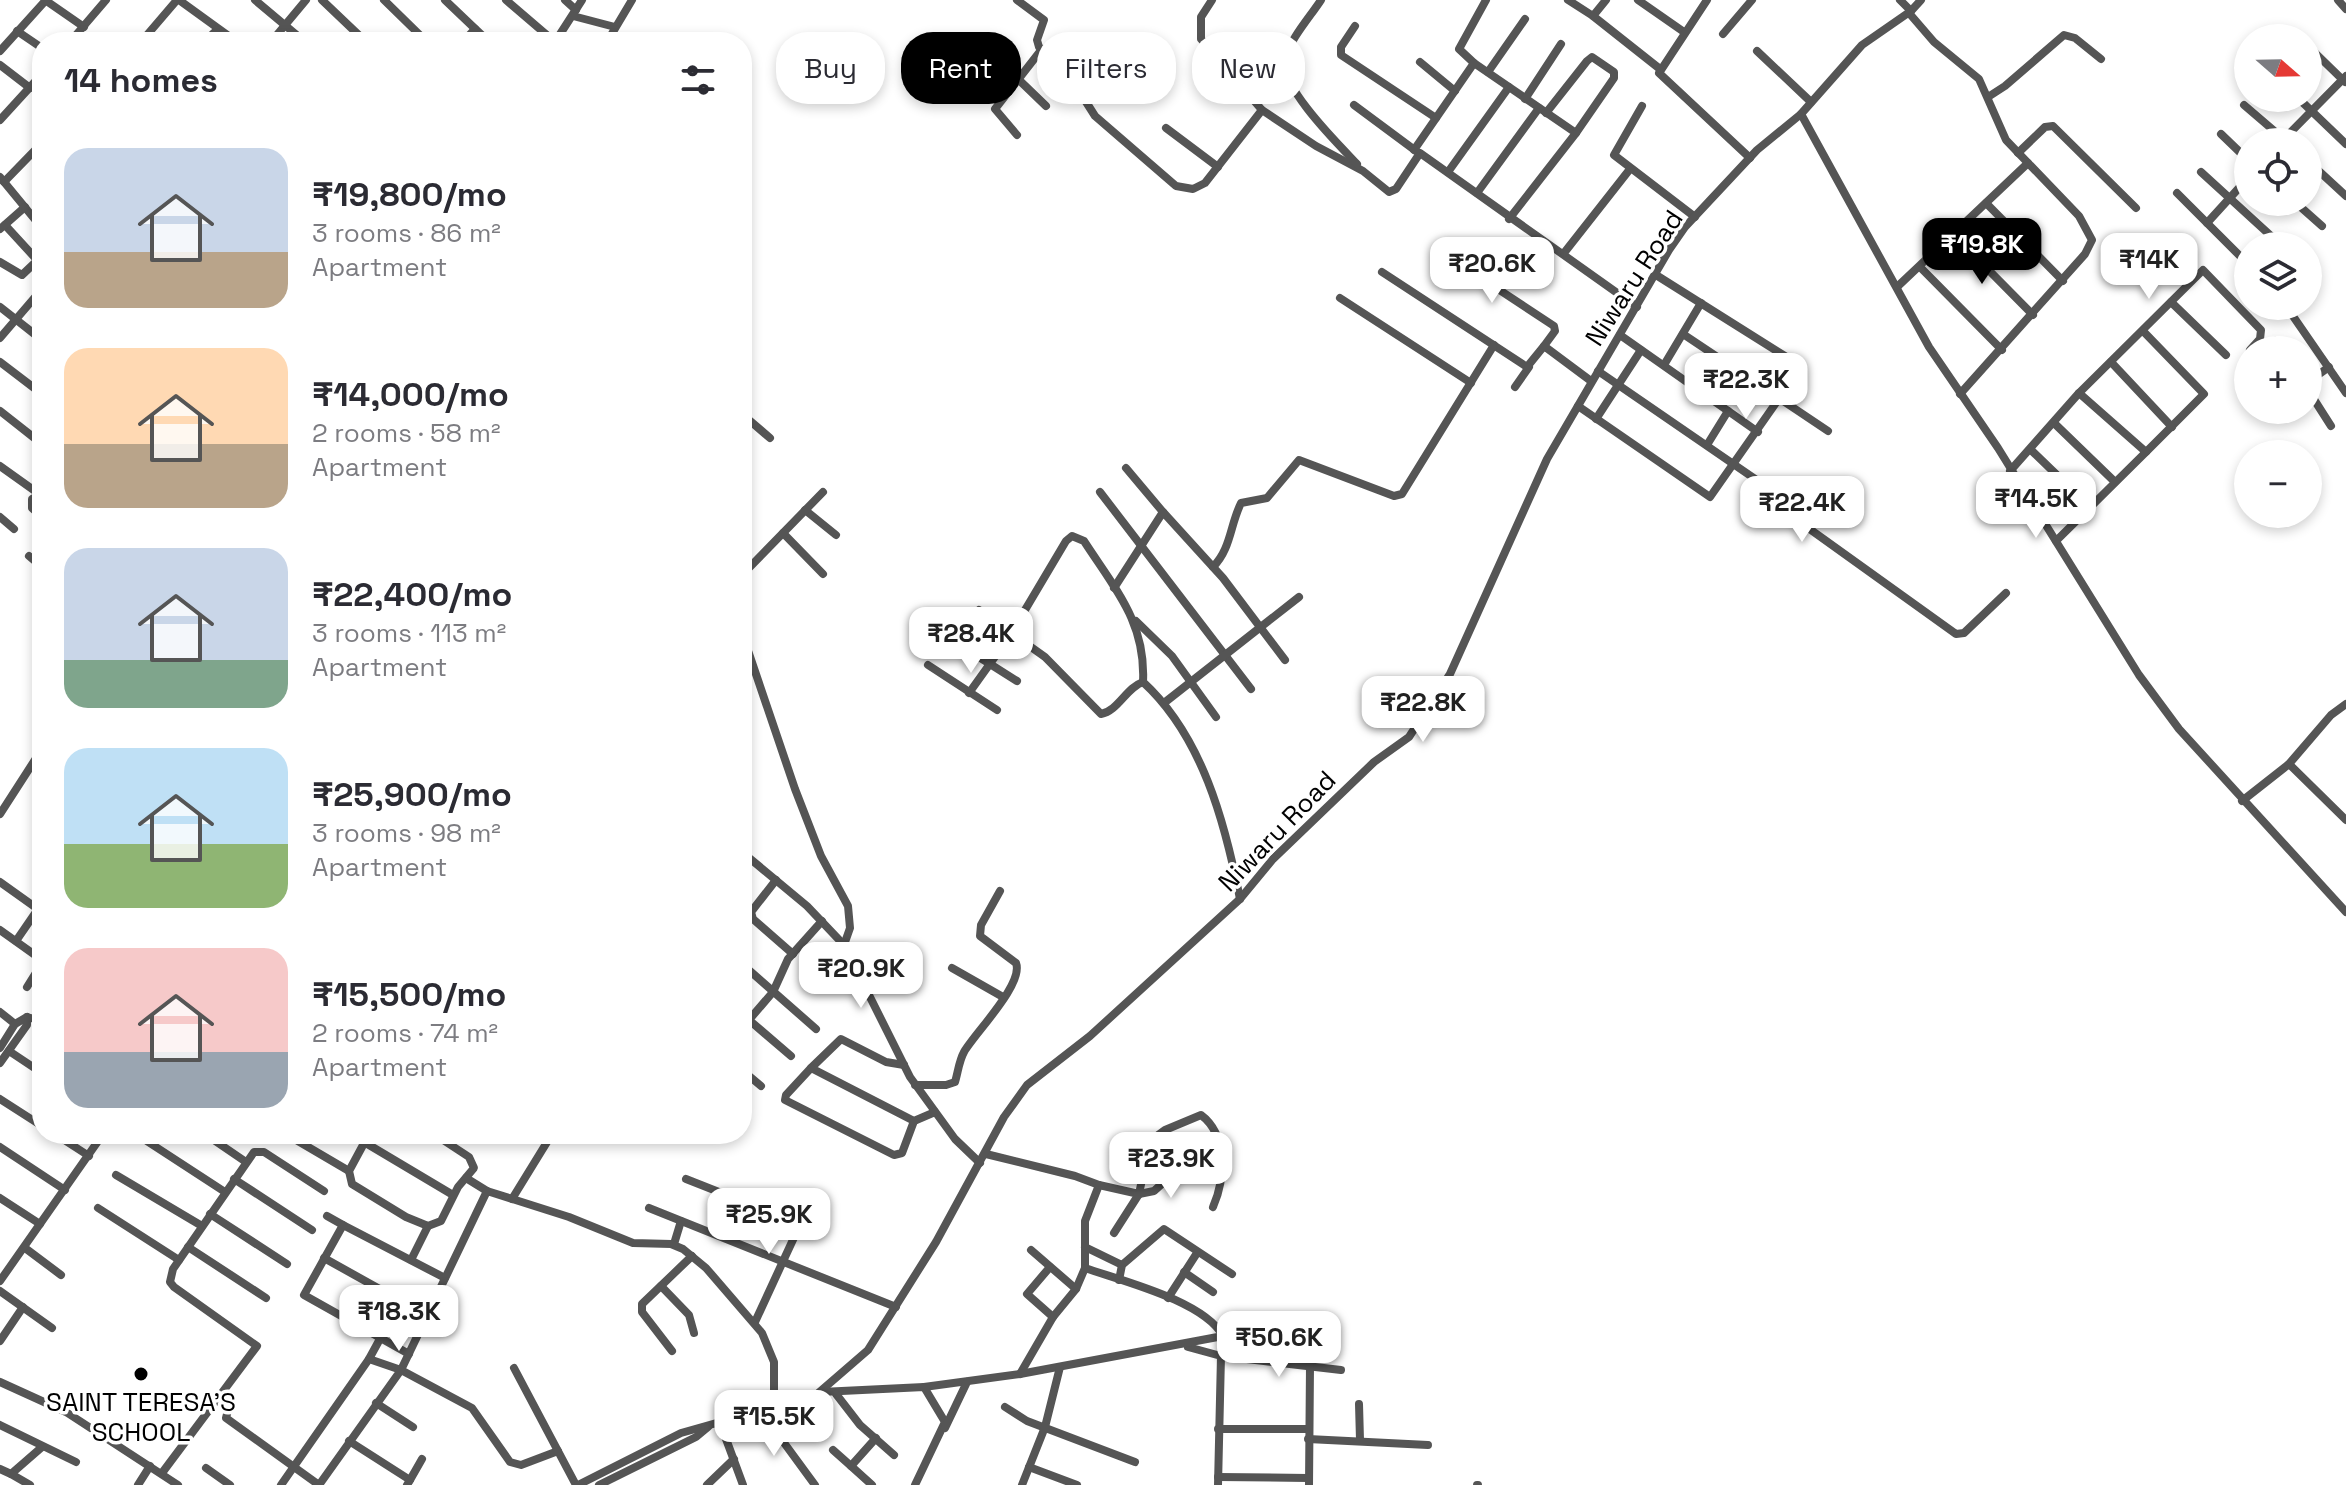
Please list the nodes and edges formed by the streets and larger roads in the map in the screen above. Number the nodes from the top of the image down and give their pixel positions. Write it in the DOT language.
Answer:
graph roads {
  1 [pos="45,0"];
  2 [pos="107,0"];
  3 [pos="178,0"];
  4 [pos="255,0"];
  5 [pos="306,0"];
  6 [pos="322,0"];
  7 [pos="384,0"];
  8 [pos="445,0"];
  9 [pos="506,0"];
  10 [pos="565,0"];
  11 [pos="582,0"];
  12 [pos="632,0"];
  13 [pos="1017,0"];
  14 [pos="1212,0"];
  15 [pos="1321,0"];
  16 [pos="1486,0"];
  17 [pos="1568,0"];
  18 [pos="1606,0"];
  19 [pos="1638,0"];
  20 [pos="1707,0"];
  21 [pos="1752,0"];
  22 [pos="1900,0"];
  23 [pos="1921,0"];
  24 [pos="2338,0"];
  25 [pos="2346,9"];
  26 [pos="1910,12"];
  27 [pos="574,13"];
  28 [pos="1593,16"];
  29 [pos="1525,19"];
  30 [pos="285,24"];
  31 [pos="1355,26"];
  32 [pos="84,27"];
  33 [pos="615,27"];
  34 [pos="475,29"];
  35 [pos="217,30"];
  36 [pos="17,31"];
  37 [pos="79,32"];
  38 [pos="150,32"];
  39 [pos="220,32"];
  40 [pos="279,32"];
  41 [pos="294,32"];
  42 [pos="356,32"];
  43 [pos="417,32"];
  44 [pos="472,32"];
  45 [pos="478,32"];
  46 [pos="543,32"];
  47 [pos="562,32"];
  48 [pos="612,32"];
  49 [pos="1040,32"];
  50 [pos="1684,32"];
  51 [pos="1723,34"];
  52 [pos="32,41"];
  53 [pos="1561,44"];
  54 [pos="0,51"];
  55 [pos="1757,51"];
  56 [pos="1037,55"];
  57 [pos="2322,58"];
  58 [pos="2101,59"];
  59 [pos="1420,62"];
  60 [pos="1474,63"];
  61 [pos="0,65"];
  62 [pos="1660,69"];
  63 [pos="1488,72"];
  64 [pos="1021,75"];
  65 [pos="2345,79"];
  66 [pos="1021,82"];
  67 [pos="32,86"];
  68 [pos="1509,87"];
  69 [pos="30,88"];
  70 [pos="1455,91"];
  71 [pos="1988,97"];
  72 [pos="1525,99"];
  73 [pos="2322,100"];
  74 [pos="1811,102"];
  75 [pos="999,104"];
  76 [pos="1087,104"];
  77 [pos="1354,105"];
  78 [pos="1046,106"];
  79 [pos="1642,106"];
  80 [pos="1262,110"];
  81 [pos="1543,111"];
  82 [pos="2252,112"];
  83 [pos="2309,112"];
  84 [pos="2311,112"];
  85 [pos="1801,114"];
  86 [pos="1,117"];
  87 [pos="1436,118"];
  88 [pos="1166,128"];
  89 [pos="2270,128"];
  90 [pos="2295,128"];
  91 [pos="1576,133"];
  92 [pos="2221,134"];
  93 [pos="1017,135"];
  94 [pos="2346,144"];
  95 [pos="2234,147"];
  96 [pos="1417,152"];
  97 [pos="32,153"];
  98 [pos="2018,153"];
  99 [pos="1750,158"];
  100 [pos="2028,163"];
  101 [pos="1218,167"];
  102 [pos="1630,169"];
  103 [pos="1363,171"];
  104 [pos="1448,172"];
  105 [pos="2201,172"];
  106 [pos="2322,174"];
  107 [pos="4,182"];
  108 [pos="0,193"];
  109 [pos="1477,193"];
  110 [pos="2177,193"];
  111 [pos="2234,193"];
  112 [pos="2346,196"];
  113 [pos="2229,198"];
  114 [pos="1986,203"];
  115 [pos="25,207"];
  116 [pos="2136,208"];
  117 [pos="32,215"];
  118 [pos="2311,216"];
  119 [pos="1695,217"];
  120 [pos="1509,219"];
  121 [pos="2207,223"];
  122 [pos="2322,226"];
  123 [pos="2,227"];
  124 [pos="2267,232"];
  125 [pos="1954,235"];
  126 [pos="2234,250"];
  127 [pos="32,252"];
  128 [pos="1564,253"];
  129 [pos="1454,260"];
  130 [pos="0,262"];
  131 [pos="32,266"];
  132 [pos="1921,268"];
  133 [pos="1382,272"];
  134 [pos="1656,275"];
  135 [pos="2063,281"];
  136 [pos="1897,287"];
  137 [pos="1340,298"];
  138 [pos="32,302"];
  139 [pos="2171,302"];
  140 [pos="1701,303"];
  141 [pos="0,307"];
  142 [pos="1637,307"];
  143 [pos="2033,315"];
  144 [pos="16,320"];
  145 [pos="2296,320"];
  146 [pos="2143,331"];
  147 [pos="32,332"];
  148 [pos="1683,334"];
  149 [pos="1620,335"];
  150 [pos="2260,336"];
  151 [pos="0,338"];
  152 [pos="1494,345"];
  153 [pos="1544,346"];
  154 [pos="1641,350"];
  155 [pos="2002,350"];
  156 [pos="2226,355"];
  157 [pos="0,362"];
  158 [pos="2111,362"];
  159 [pos="1664,365"];
  160 [pos="1529,367"];
  161 [pos="2329,367"];
  162 [pos="1598,371"];
  163 [pos="2322,372"];
  164 [pos="1591,381"];
  165 [pos="1471,383"];
  166 [pos="1618,385"];
  167 [pos="32,386"];
  168 [pos="1515,387"];
  169 [pos="2079,393"];
  170 [pos="2346,393"];
  171 [pos="1960,394"];
  172 [pos="1781,397"];
  173 [pos="1578,406"];
  174 [pos="0,411"];
  175 [pos="1728,411"];
  176 [pos="2322,412"];
  177 [pos="1596,419"];
  178 [pos="752,423"];
  179 [pos="2054,423"];
  180 [pos="2331,426"];
  181 [pos="2172,427"];
  182 [pos="1828,431"];
  183 [pos="1758,432"];
  184 [pos="32,436"];
  185 [pos="770,438"];
  186 [pos="1707,445"];
  187 [pos="2031,450"];
  188 [pos="2146,452"];
  189 [pos="1735,464"];
  190 [pos="0,466"];
  191 [pos="1126,468"];
  192 [pos="2010,471"];
  193 [pos="2115,482"];
  194 [pos="32,489"];
  195 [pos="823,492"];
  196 [pos="1100,492"];
  197 [pos="2091,508"];
  198 [pos="805,510"];
  199 [pos="1163,512"];
  200 [pos="0,517"];
  201 [pos="14,529"];
  202 [pos="783,533"];
  203 [pos="836,535"];
  204 [pos="2056,541"];
  205 [pos="1139,546"];
  206 [pos="29,556"];
  207 [pos="32,559"];
  208 [pos="752,565"];
  209 [pos="1213,567"];
  210 [pos="823,574"];
  211 [pos="1114,588"];
  212 [pos="2006,593"];
  213 [pos="1299,597"];
  214 [pos="979,610"];
  215 [pos="1025,610"];
  216 [pos="1135,620"];
  217 [pos="1260,629"];
  218 [pos="1012,633"];
  219 [pos="949,638"];
  220 [pos="1226,655"];
  221 [pos="1285,660"];
  222 [pos="752,662"];
  223 [pos="989,663"];
  224 [pos="928,665"];
  225 [pos="1017,681"];
  226 [pos="1143,682"];
  227 [pos="1191,683"];
  228 [pos="1251,689"];
  229 [pos="969,693"];
  230 [pos="1164,703"];
  231 [pos="2346,704"];
  232 [pos="997,710"];
  233 [pos="1216,717"];
  234 [pos="32,764"];
  235 [pos="2289,764"];
  236 [pos="2242,801"];
  237 [pos="0,814"];
  238 [pos="2346,820"];
  239 [pos="752,860"];
  240 [pos="776,880"];
  241 [pos="0,882"];
  242 [pos="1000,891"];
  243 [pos="1240,899"];
  244 [pos="32,905"];
  245 [pos="752,911"];
  246 [pos="2346,912"];
  247 [pos="752,913"];
  248 [pos="32,921"];
  249 [pos="822,921"];
  250 [pos="0,930"];
  251 [pos="16,941"];
  252 [pos="844,945"];
  253 [pos="32,953"];
  254 [pos="793,954"];
  255 [pos="952,968"];
  256 [pos="752,971"];
  257 [pos="32,978"];
  258 [pos="27,987"];
  259 [pos="773,992"];
  260 [pos="1003,997"];
  261 [pos="0,1012"];
  262 [pos="752,1015"];
  263 [pos="23,1020"];
  264 [pos="32,1020"];
  265 [pos="752,1028"];
  266 [pos="816,1029"];
  267 [pos="4,1049"];
  268 [pos="791,1056"];
  269 [pos="0,1063"];
  270 [pos="904,1065"];
  271 [pos="32,1067"];
  272 [pos="811,1068"];
  273 [pos="752,1078"];
  274 [pos="915,1085"];
  275 [pos="761,1086"];
  276 [pos="0,1099"];
  277 [pos="935,1112"];
  278 [pos="32,1120"];
  279 [pos="914,1121"];
  280 [pos="70,1144"];
  281 [pos="97,1144"];
  282 [pos="151,1144"];
  283 [pos="220,1144"];
  284 [pos="303,1144"];
  285 [pos="363,1144"];
  286 [pos="375,1144"];
  287 [pos="449,1144"];
  288 [pos="546,1144"];
  289 [pos="0,1147"];
  290 [pos="986,1154"];
  291 [pos="89,1156"];
  292 [pos="1148,1161"];
  293 [pos="246,1162"];
  294 [pos="980,1163"];
  295 [pos="349,1171"];
  296 [pos="116,1175"];
  297 [pos="466,1178"];
  298 [pos="234,1179"];
  299 [pos="686,1179"];
  300 [pos="1099,1185"];
  301 [pos="65,1190"];
  302 [pos="324,1191"];
  303 [pos="487,1191"];
  304 [pos="225,1192"];
  305 [pos="1139,1194"];
  306 [pos="453,1195"];
  307 [pos="0,1198"];
  308 [pos="512,1199"];
  309 [pos="809,1205"];
  310 [pos="1213,1207"];
  311 [pos="98,1208"];
  312 [pos="649,1208"];
  313 [pos="210,1214"];
  314 [pos="327,1216"];
  315 [pos="681,1221"];
  316 [pos="40,1224"];
  317 [pos="800,1224"];
  318 [pos="343,1225"];
  319 [pos="202,1226"];
  320 [pos="428,1226"];
  321 [pos="312,1230"];
  322 [pos="1114,1233"];
  323 [pos="674,1244"];
  324 [pos="188,1247"];
  325 [pos="1085,1247"];
  326 [pos="25,1248"];
  327 [pos="1031,1250"];
  328 [pos="1197,1253"];
  329 [pos="692,1256"];
  330 [pos="324,1258"];
  331 [pos="179,1260"];
  332 [pos="411,1260"];
  333 [pos="784,1262"];
  334 [pos="287,1264"];
  335 [pos="1122,1265"];
  336 [pos="1050,1267"];
  337 [pos="1085,1268"];
  338 [pos="1184,1272"];
  339 [pos="1232,1274"];
  340 [pos="61,1275"];
  341 [pos="445,1278"];
  342 [pos="1119,1280"];
  343 [pos="0,1281"];
  344 [pos="661,1286"];
  345 [pos="1076,1289"];
  346 [pos="0,1291"];
  347 [pos="1213,1292"];
  348 [pos="266,1298"];
  349 [pos="1168,1298"];
  350 [pos="23,1307"];
  351 [pos="896,1307"];
  352 [pos="428,1316"];
  353 [pos="1053,1317"];
  354 [pos="755,1322"];
  355 [pos="52,1328"];
  356 [pos="694,1333"];
  357 [pos="1267,1334"];
  358 [pos="1223,1336"];
  359 [pos="381,1337"];
  360 [pos="0,1341"];
  361 [pos="1184,1346"];
  362 [pos="672,1351"];
  363 [pos="409,1354"];
  364 [pos="1221,1356"];
  365 [pos="369,1359"];
  366 [pos="1310,1366"];
  367 [pos="1060,1367"];
  368 [pos="514,1368"];
  369 [pos="401,1370"];
  370 [pos="1341,1370"];
  371 [pos="1020,1374"];
  372 [pos="0,1382"];
  373 [pos="967,1382"];
  374 [pos="924,1387"];
  375 [pos="819,1394"];
  376 [pos="836,1394"];
  377 [pos="376,1403"];
  378 [pos="1359,1404"];
  379 [pos="772,1407"];
  380 [pos="1005,1407"];
  381 [pos="228,1410"];
  382 [pos="719,1420"];
  383 [pos="0,1425"];
  384 [pos="413,1427"];
  385 [pos="709,1427"];
  386 [pos="1045,1427"];
  387 [pos="943,1429"];
  388 [pos="1218,1429"];
  389 [pos="1308,1429"];
  390 [pos="876,1438"];
  391 [pos="1308,1439"];
  392 [pos="1360,1440"];
  393 [pos="349,1441"];
  394 [pos="1428,1445"];
  395 [pos="42,1447"];
  396 [pos="833,1450"];
  397 [pos="558,1451"];
  398 [pos="894,1455"];
  399 [pos="422,1459"];
  400 [pos="734,1459"];
  401 [pos="76,1462"];
  402 [pos="1135,1462"];
  403 [pos="150,1466"];
  404 [pos="294,1466"];
  405 [pos="851,1466"];
  406 [pos="1029,1467"];
  407 [pos="206,1468"];
  408 [pos="0,1469"];
  409 [pos="162,1473"];
  410 [pos="11,1474"];
  411 [pos="1218,1481"];
  412 [pos="409,1482"];
  413 [pos="1308,1482"];
  414 [pos="30,1485"];
  415 [pos="138,1485"];
  416 [pos="178,1485"];
  417 [pos="230,1485"];
  418 [pos="281,1485"];
  419 [pos="319,1485"];
  420 [pos="577,1485"];
  421 [pos="599,1485"];
  422 [pos="707,1485"];
  423 [pos="743,1485"];
  424 [pos="815,1485"];
  425 [pos="872,1485"];
  426 [pos="915,1485"];
  427 [pos="1022,1485"];
  428 [pos="1077,1485"];
  1 -- 32 [label="street"];
  1 -- 36 [label="street"];
  2 -- 32 [label="street"];
  3 -- 35 [label="street"];
  3 -- 38 [label="street"];
  4 -- 30 [label="street"];
  5 -- 30 [label="street"];
  6 -- 42 [label="street"];
  7 -- 43 [label="street"];
  8 -- 34 [label="street"];
  9 -- 46 [label="street"];
  10 -- 27 [label="street"];
  11 -- 27 [label="street"];
  12 -- 33 [label="street"];
  13 -- 49 [label="street"];
  14 -- 80 [label="street"];
  15 -- 103 [label="street"];
  16 -- 60 [label="street"];
  17 -- 28 [label="street"];
  18 -- 28 [label="street"];
  19 -- 50 [label="street"];
  20 -- 50 [label="street"];
  21 -- 51 [label="street"];
  22 -- 26 [label="street"];
  23 -- 26 [label="street, Niwaru Road"];
  24 -- 25 [label="street"];
  26 -- 71 [label="street"];
  26 -- 74 [label="street, Niwaru Road"];
  27 -- 33 [label="street"];
  27 -- 47 [label="street"];
  28 -- 62 [label="street"];
  29 -- 63 [label="street"];
  30 -- 40 [label="street"];
  30 -- 41 [label="street"];
  31 -- 87 [label="street"];
  32 -- 37 [label="street"];
  33 -- 48 [label="street"];
  34 -- 44 [label="street"];
  34 -- 45 [label="street"];
  35 -- 39 [label="street"];
  36 -- 52 [label="street"];
  36 -- 54 [label="street"];
  50 -- 62 [label="street"];
  53 -- 72 [label="street"];
  55 -- 74 [label="street"];
  56 -- 64 [label="street"];
  57 -- 65 [label="street"];
  58 -- 71 [label="street"];
  59 -- 70 [label="street"];
  60 -- 63 [label="street"];
  60 -- 70 [label="street"];
  61 -- 69 [label="street"];
  62 -- 99 [label="street"];
  63 -- 68 [label="street"];
  65 -- 73 [label="street"];
  66 -- 78 [label="street"];
  67 -- 69 [label="street"];
  68 -- 72 [label="street"];
  68 -- 104 [label="street"];
  69 -- 86 [label="street"];
  70 -- 87 [label="street"];
  71 -- 98 [label="street"];
  72 -- 81 [label="street"];
  74 -- 85 [label="street, Niwaru Road"];
  75 -- 93 [label="street"];
  76 -- 101 [label="street"];
  77 -- 96 [label="street"];
  79 -- 102 [label="street"];
  80 -- 101 [label="street"];
  80 -- 103 [label="street"];
  81 -- 91 [label="street"];
  81 -- 91 [label="street"];
  81 -- 109 [label="street"];
  82 -- 89 [label="street"];
  83 -- 90 [label="street"];
  84 -- 94 [label="street"];
  85 -- 99 [label="street, Niwaru Road"];
  85 -- 136 [label="street"];
  87 -- 96 [label="street"];
  88 -- 101 [label="street"];
  91 -- 120 [label="street"];
  92 -- 95 [label="street"];
  96 -- 103 [label="street"];
  96 -- 104 [label="street"];
  97 -- 107 [label="street"];
  98 -- 100 [label="street"];
  98 -- 116 [label="street"];
  99 -- 119 [label="street, Niwaru Road"];
  100 -- 114 [label="street"];
  100 -- 135 [label="street"];
  102 -- 119 [label="street"];
  102 -- 128 [label="street"];
  104 -- 109 [label="street"];
  105 -- 113 [label="street"];
  106 -- 112 [label="street"];
  107 -- 108 [label="street"];
  107 -- 115 [label="street"];
  109 -- 120 [label="street"];
  110 -- 121 [label="street"];
  111 -- 113 [label="street"];
  113 -- 121 [label="street"];
  113 -- 124 [label="street"];
  114 -- 125 [label="street"];
  114 -- 135 [label="street"];
  115 -- 117 [label="street"];
  115 -- 123 [label="street"];
  118 -- 122 [label="street"];
  119 -- 134 [label="street, Niwaru Road"];
  120 -- 128 [label="street"];
  121 -- 126 [label="street"];
  123 -- 127 [label="street"];
  125 -- 132 [label="street"];
  125 -- 143 [label="street"];
  128 -- 142 [label="street"];
  129 -- 153 [label="street"];
  130 -- 131 [label="street"];
  132 -- 136 [label="street"];
  132 -- 155 [label="street"];
  133 -- 152 [label="street"];
  134 -- 140 [label="street"];
  134 -- 142 [label="street, Niwaru Road"];
  135 -- 143 [label="street"];
  136 -- 171 [label="street"];
  137 -- 165 [label="street"];
  138 -- 144 [label="street"];
  139 -- 146 [label="street"];
  139 -- 150 [label="street"];
  139 -- 156 [label="street"];
  140 -- 148 [label="street"];
  140 -- 172 [label="street"];
  141 -- 144 [label="street"];
  142 -- 149 [label="street, Niwaru Road"];
  143 -- 155 [label="street"];
  144 -- 147 [label="street"];
  144 -- 151 [label="street"];
  145 -- 161 [label="street"];
  146 -- 158 [label="street"];
  146 -- 181 [label="street"];
  148 -- 159 [label="street"];
  148 -- 172 [label="street"];
  149 -- 154 [label="street"];
  149 -- 162 [label="street, Niwaru Road"];
  152 -- 160 [label="street"];
  152 -- 165 [label="street"];
  153 -- 160 [label="street"];
  153 -- 164 [label="street"];
  154 -- 159 [label="street"];
  154 -- 166 [label="street"];
  155 -- 171 [label="street"];
  157 -- 167 [label="street"];
  158 -- 169 [label="street"];
  158 -- 181 [label="street"];
  159 -- 175 [label="street"];
  160 -- 168 [label="street"];
  161 -- 163 [label="street"];
  161 -- 170 [label="street"];
  162 -- 164 [label="street, Niwaru Road"];
  162 -- 166 [label="street"];
  164 -- 173 [label="street, Niwaru Road"];
  165 -- 209 [label="street"];
  166 -- 177 [label="street"];
  166 -- 186 [label="street"];
  169 -- 179 [label="street"];
  169 -- 188 [label="street"];
  171 -- 192 [label="street"];
  172 -- 182 [label="street"];
  172 -- 183 [label="street"];
  173 -- 177 [label="street"];
  173 -- 243 [label="street, Niwaru Road"];
  174 -- 184 [label="street"];
  175 -- 183 [label="street"];
  175 -- 186 [label="street"];
  176 -- 180 [label="street"];
  177 -- 189 [label="street"];
  178 -- 185 [label="street"];
  179 -- 187 [label="street"];
  179 -- 193 [label="street"];
  181 -- 188 [label="street"];
  183 -- 189 [label="street"];
  186 -- 189 [label="street"];
  187 -- 192 [label="street"];
  187 -- 197 [label="street"];
  188 -- 193 [label="street"];
  189 -- 212 [label="street"];
  190 -- 194 [label="street"];
  191 -- 199 [label="street"];
  192 -- 204 [label="street"];
  193 -- 197 [label="street"];
  195 -- 198 [label="street"];
  196 -- 205 [label="street"];
  197 -- 204 [label="street"];
  198 -- 202 [label="street"];
  198 -- 203 [label="street"];
  199 -- 205 [label="street"];
  199 -- 209 [label="street"];
  200 -- 201 [label="street"];
  202 -- 208 [label="street"];
  202 -- 210 [label="street"];
  204 -- 236 [label="street"];
  205 -- 211 [label="street"];
  205 -- 220 [label="street"];
  206 -- 207 [label="street"];
  209 -- 217 [label="street"];
  211 -- 215 [label="street"];
  211 -- 216 [label="street"];
  213 -- 217 [label="street"];
  214 -- 218 [label="street"];
  216 -- 226 [label="street"];
  216 -- 227 [label="street"];
  217 -- 220 [label="street"];
  217 -- 221 [label="street"];
  218 -- 223 [label="street"];
  218 -- 226 [label="street"];
  219 -- 223 [label="street"];
  220 -- 227 [label="street"];
  220 -- 228 [label="street"];
  222 -- 252 [label="street"];
  223 -- 225 [label="street"];
  223 -- 229 [label="street"];
  224 -- 229 [label="street"];
  226 -- 230 [label="street"];
  227 -- 230 [label="street"];
  227 -- 233 [label="street"];
  229 -- 232 [label="street"];
  230 -- 243 [label="street"];
  231 -- 235 [label="street"];
  234 -- 237 [label="street"];
  235 -- 236 [label="street"];
  235 -- 238 [label="street"];
  236 -- 246 [label="street"];
  239 -- 240 [label="street"];
  240 -- 245 [label="street"];
  240 -- 249 [label="street"];
  241 -- 244 [label="street"];
  242 -- 260 [label="street"];
  243 -- 290 [label="street, Niwaru Road"];
  247 -- 254 [label="street"];
  248 -- 251 [label="street"];
  249 -- 252 [label="street"];
  249 -- 254 [label="street"];
  250 -- 251 [label="street"];
  251 -- 253 [label="street"];
  252 -- 270 [label="street"];
  254 -- 259 [label="street"];
  255 -- 260 [label="street"];
  256 -- 259 [label="street"];
  257 -- 258 [label="street"];
  259 -- 262 [label="street"];
  259 -- 266 [label="street"];
  260 -- 274 [label="street"];
  261 -- 263 [label="street"];
  263 -- 264 [label="street"];
  263 -- 267 [label="street"];
  265 -- 268 [label="street"];
  267 -- 269 [label="street"];
  267 -- 271 [label="street"];
  270 -- 272 [label="street"];
  270 -- 274 [label="street"];
  272 -- 279 [label="street"];
  272 -- 279 [label="street"];
  273 -- 275 [label="street"];
  274 -- 277 [label="street"];
  276 -- 278 [label="street"];
  277 -- 279 [label="street"];
  277 -- 294 [label="street"];
  280 -- 291 [label="street"];
  281 -- 291 [label="street"];
  282 -- 304 [label="street"];
  283 -- 293 [label="street"];
  284 -- 295 [label="street"];
  285 -- 295 [label="street"];
  286 -- 306 [label="street"];
  287 -- 297 [label="street"];
  288 -- 308 [label="street"];
  289 -- 301 [label="street"];
  290 -- 294 [label="street, Niwaru Road"];
  290 -- 300 [label="street"];
  291 -- 301 [label="street"];
  292 -- 305 [label="street"];
  292 -- 305 [label="street"];
  292 -- 310 [label="street"];
  293 -- 298 [label="street"];
  293 -- 302 [label="street"];
  294 -- 351 [label="street, Niwaru Road"];
  295 -- 320 [label="street"];
  296 -- 319 [label="street"];
  297 -- 303 [label="street"];
  297 -- 306 [label="street"];
  298 -- 304 [label="street"];
  298 -- 321 [label="street"];
  299 -- 317 [label="street"];
  300 -- 305 [label="street"];
  300 -- 325 [label="street"];
  301 -- 316 [label="street"];
  303 -- 308 [label="street"];
  303 -- 341 [label="street"];
  304 -- 313 [label="street"];
  305 -- 322 [label="street"];
  306 -- 320 [label="street"];
  307 -- 316 [label="street"];
  308 -- 323 [label="street"];
  309 -- 317 [label="street"];
  311 -- 331 [label="street"];
  312 -- 315 [label="street"];
  313 -- 319 [label="street"];
  313 -- 334 [label="street"];
  314 -- 318 [label="street"];
  315 -- 323 [label="street"];
  315 -- 333 [label="street"];
  316 -- 326 [label="street"];
  317 -- 333 [label="street"];
  318 -- 330 [label="street"];
  318 -- 332 [label="street"];
  319 -- 324 [label="street"];
  320 -- 332 [label="street"];
  323 -- 329 [label="street"];
  324 -- 331 [label="street"];
  324 -- 348 [label="street"];
  325 -- 335 [label="street"];
  325 -- 337 [label="street"];
  326 -- 340 [label="street"];
  326 -- 343 [label="street"];
  327 -- 336 [label="street"];
  328 -- 335 [label="street"];
  328 -- 338 [label="street"];
  328 -- 339 [label="street"];
  329 -- 344 [label="street"];
  329 -- 354 [label="street"];
  330 -- 352 [label="street"];
  330 -- 359 [label="street"];
  331 -- 409 [label="street"];
  332 -- 341 [label="street"];
  333 -- 351 [label="street"];
  333 -- 354 [label="street"];
  335 -- 342 [label="street"];
  336 -- 345 [label="street"];
  336 -- 353 [label="street"];
  337 -- 342 [label="street"];
  337 -- 345 [label="street"];
  338 -- 347 [label="street"];
  338 -- 349 [label="street"];
  341 -- 352 [label="street"];
  342 -- 349 [label="street"];
  344 -- 356 [label="street"];
  344 -- 362 [label="street"];
  345 -- 353 [label="street"];
  346 -- 350 [label="street"];
  349 -- 358 [label="street"];
  350 -- 355 [label="street"];
  350 -- 360 [label="street"];
  351 -- 375 [label="street, Niwaru Road"];
  352 -- 363 [label="street"];
  353 -- 371 [label="street"];
  354 -- 379 [label="street"];
  357 -- 358 [label="street"];
  358 -- 361 [label="street"];
  359 -- 363 [label="street"];
  359 -- 365 [label="street"];
  361 -- 364 [label="street"];
  361 -- 367 [label="street"];
  363 -- 369 [label="street"];
  364 -- 366 [label="street"];
  364 -- 388 [label="street"];
  365 -- 369 [label="street"];
  365 -- 404 [label="street"];
  366 -- 370 [label="street"];
  366 -- 389 [label="street"];
  367 -- 371 [label="street"];
  367 -- 386 [label="street"];
  368 -- 397 [label="street"];
  369 -- 377 [label="street"];
  369 -- 397 [label="street"];
  371 -- 373 [label="street"];
  372 -- 403 [label="street"];
  373 -- 374 [label="street"];
  373 -- 387 [label="street"];
  374 -- 376 [label="street"];
  374 -- 387 [label="street"];
  375 -- 376 [label="street"];
  375 -- 379 [label="street"];
  376 -- 390 [label="street"];
  377 -- 384 [label="street"];
  377 -- 393 [label="street"];
  378 -- 392 [label="street"];
  379 -- 382 [label="street"];
  379 -- 424 [label="street"];
  380 -- 386 [label="street"];
  381 -- 404 [label="street"];
  382 -- 385 [label="street"];
  382 -- 400 [label="street"];
  383 -- 395 [label="street"];
  385 -- 420 [label="street"];
  385 -- 421 [label="street"];
  386 -- 402 [label="street"];
  386 -- 406 [label="street"];
  387 -- 426 [label="street"];
  388 -- 389 [label="street"];
  388 -- 411 [label="street"];
  389 -- 391 [label="street"];
  390 -- 398 [label="street"];
  390 -- 405 [label="street"];
  391 -- 392 [label="street"];
  391 -- 413 [label="street"];
  392 -- 394 [label="street"];
  393 -- 412 [label="street"];
  393 -- 419 [label="street"];
  395 -- 401 [label="street"];
  395 -- 410 [label="street"];
  396 -- 405 [label="street"];
  397 -- 420 [label="street"];
  399 -- 412 [label="street"];
  400 -- 422 [label="street"];
  400 -- 423 [label="street"];
  403 -- 409 [label="street"];
  403 -- 415 [label="street"];
  404 -- 418 [label="street"];
  404 -- 419 [label="street"];
  405 -- 425 [label="street"];
  406 -- 427 [label="street"];
  406 -- 428 [label="street"];
  407 -- 417 [label="street"];
  408 -- 410 [label="street"];
  409 -- 416 [label="street"];
  410 -- 414 [label="street"];
  411 -- 413 [label="street"];
}
